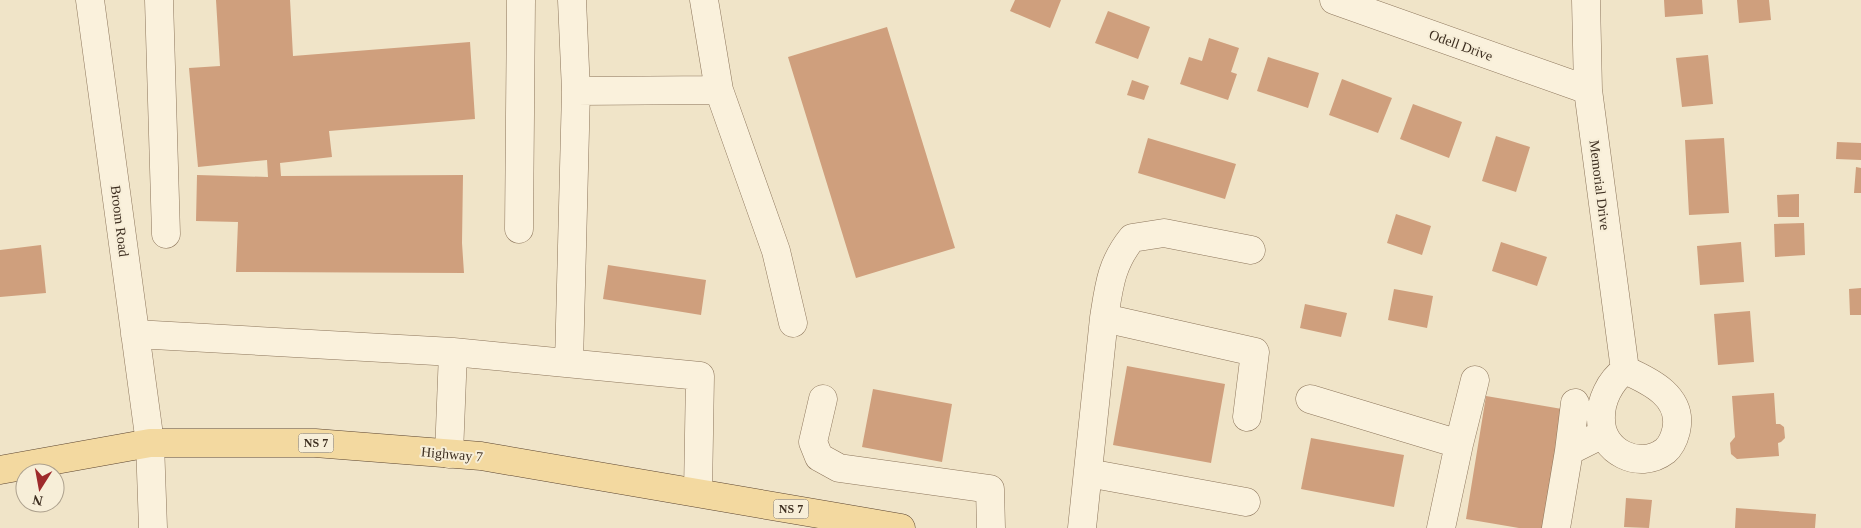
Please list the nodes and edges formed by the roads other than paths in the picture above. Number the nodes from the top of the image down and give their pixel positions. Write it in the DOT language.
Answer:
graph roads {
  1 [pos="90,0"];
  2 [pos="159,0"];
  3 [pos="521,0"];
  4 [pos="572,0"];
  5 [pos="704,0"];
  6 [pos="1334,0"];
  7 [pos="1586,0"];
  8 [pos="719,90"];
  9 [pos="1588,90"];
  10 [pos="576,91"];
  11 [pos="519,229"];
  12 [pos="166,234"];
  13 [pos="1251,250"];
  14 [pos="1104,318"];
  15 [pos="793,323"];
  16 [pos="135,334"];
  17 [pos="453,352"];
  18 [pos="570,364"];
  19 [pos="1624,370"];
  20 [pos="1475,380"];
  21 [pos="823,399"];
  22 [pos="1310,399"];
  23 [pos="1575,403"];
  24 [pos="1247,416"];
  25 [pos="1603,434"];
  26 [pos="150,443"];
  27 [pos="1459,444"];
  28 [pos="1569,451"];
  29 [pos="449,454"];
  30 [pos="0,470"];
  31 [pos="1088,473"];
  32 [pos="698,492"];
  33 [pos="1246,502"];
  34 [pos="891,527"];
  35 [pos="153,528"];
  36 [pos="991,528"];
  37 [pos="1082,528"];
  38 [pos="1441,528"];
  39 [pos="1556,528"];
  1 -- 16 [label="street, Broom Road"];
  2 -- 12 [label="street"];
  3 -- 11 [label="street"];
  4 -- 10 [label="street"];
  5 -- 8 [label="street"];
  6 -- 9 [label="street, Odell Drive"];
  7 -- 9 [label="street, Memorial Drive"];
  8 -- 10 [label="street"];
  8 -- 15 [label="street"];
  9 -- 19 [label="street, Memorial Drive"];
  10 -- 18 [label="street"];
  13 -- 14 [label="street"];
  14 -- 24 [label="street"];
  14 -- 31 [label="street"];
  16 -- 17 [label="street"];
  16 -- 26 [label="street, Broom Road"];
  17 -- 18 [label="street"];
  17 -- 29 [label="street"];
  18 -- 32 [label="street"];
  19 -- 25 [label="street"];
  19 -- 25 [label="street"];
  20 -- 27 [label="street"];
  21 -- 36 [label="street"];
  22 -- 27 [label="street"];
  23 -- 28 [label="street"];
  25 -- 28 [label="street"];
  26 -- 29 [label="main road, Highway 7 / NS 7"];
  26 -- 30 [label="main road, Highway 7 / NS 7"];
  26 -- 35 [label="street, Broom Road"];
  27 -- 38 [label="street"];
  28 -- 39 [label="street"];
  29 -- 32 [label="main road, Highway 7 / NS 7"];
  31 -- 33 [label="street"];
  31 -- 37 [label="street"];
  32 -- 34 [label="main road, Highway 7 / NS 7"];
}
